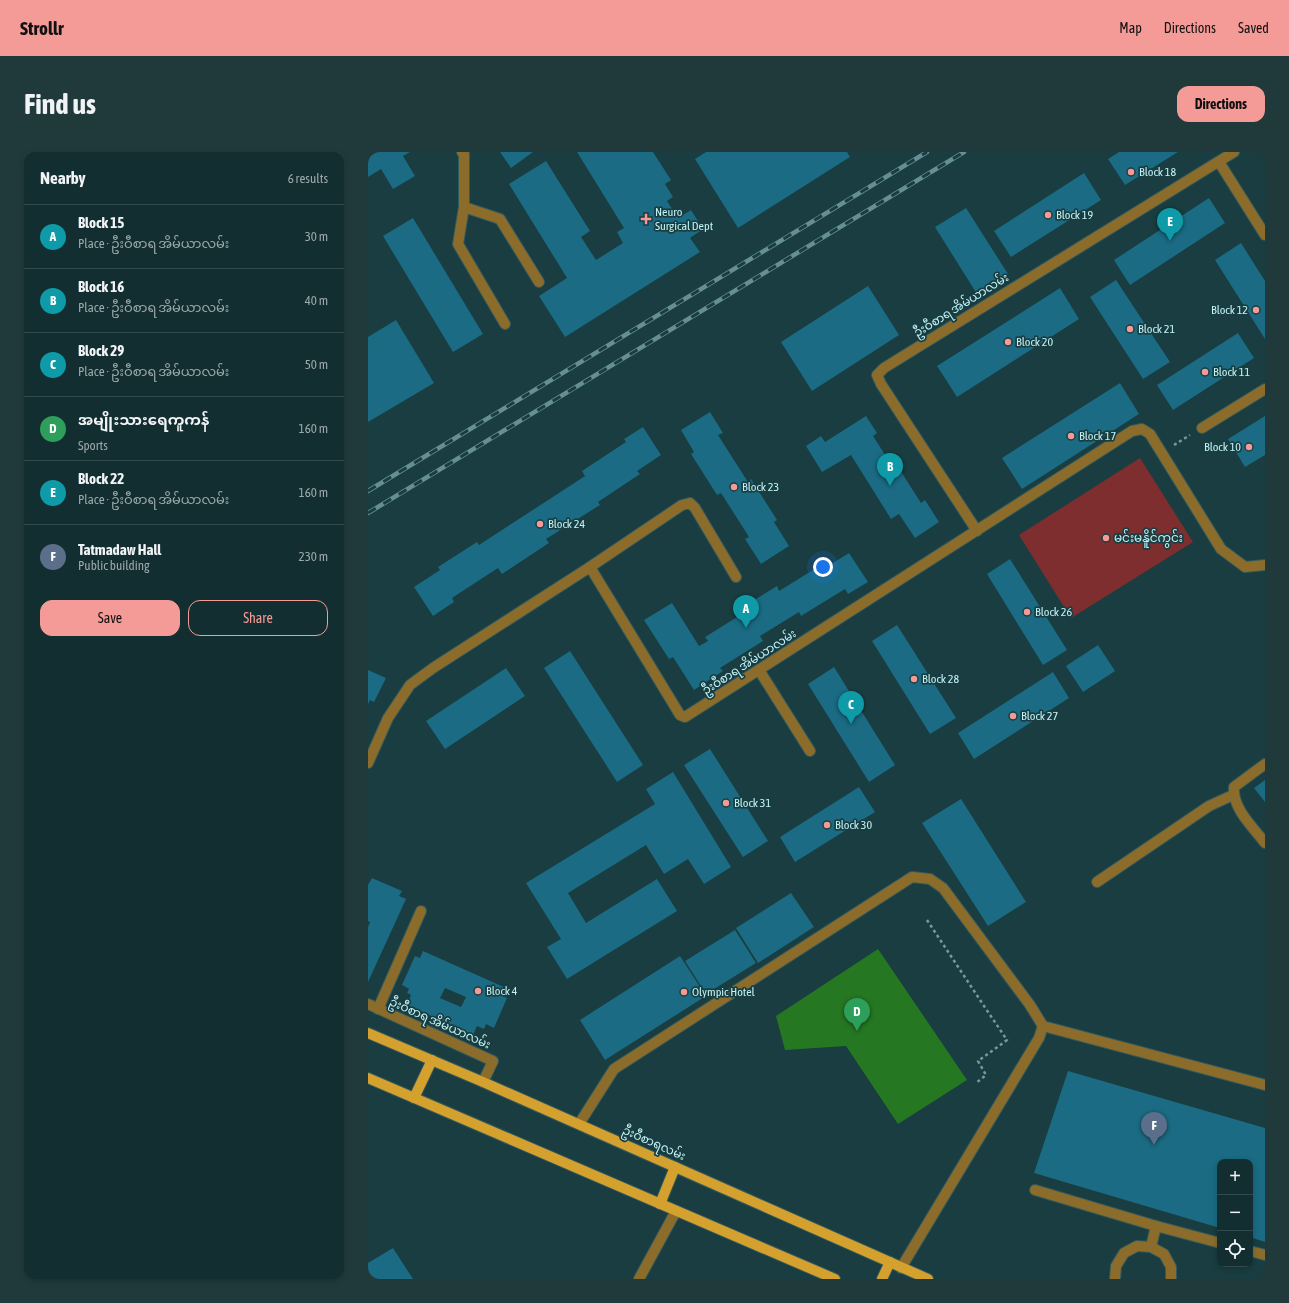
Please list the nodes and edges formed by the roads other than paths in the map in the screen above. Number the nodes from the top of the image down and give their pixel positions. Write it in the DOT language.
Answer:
graph roads {
  1 [pos="462,152"];
  2 [pos="1234,152"];
  3 [pos="1219,162"];
  4 [pos="464,207"];
  5 [pos="1265,235"];
  6 [pos="539,282"];
  7 [pos="505,324"];
  8 [pos="1265,389"];
  9 [pos="1202,428"];
  10 [pos="977,531"];
  11 [pos="1265,566"];
  12 [pos="590,567"];
  13 [pos="736,577"];
  14 [pos="759,670"];
  15 [pos="810,751"];
  16 [pos="368,763"];
  17 [pos="1265,764"];
  18 [pos="1233,795"];
  19 [pos="1265,843"];
  20 [pos="1097,882"];
  21 [pos="421,911"];
  22 [pos="368,1004"];
  23 [pos="378,1009"];
  24 [pos="1043,1026"];
  25 [pos="368,1033"];
  26 [pos="432,1060"];
  27 [pos="368,1078"];
  28 [pos="484,1082"];
  29 [pos="1265,1085"];
  30 [pos="414,1098"];
  31 [pos="579,1124"];
  32 [pos="675,1167"];
  33 [pos="1035,1190"];
  34 [pos="660,1204"];
  35 [pos="676,1211"];
  36 [pos="1156,1226"];
  37 [pos="1217,1243"];
  38 [pos="1151,1247"];
  39 [pos="1253,1252"];
  40 [pos="1265,1255"];
  41 [pos="890,1262"];
  42 [pos="901,1268"];
  43 [pos="639,1279"];
  44 [pos="835,1279"];
  45 [pos="882,1279"];
  46 [pos="928,1279"];
  47 [pos="1115,1279"];
  48 [pos="1171,1279"];
  1 -- 4 [label="street"];
  2 -- 3 [label="street, ဦးဝီစာရ အိမ်ယာလမ်း"];
  3 -- 5 [label="street"];
  3 -- 10 [label="street, ဦးဝီစာရ အိမ်ယာလမ်း"];
  4 -- 6 [label="street"];
  4 -- 7 [label="street"];
  8 -- 9 [label="street"];
  10 -- 11 [label="street, ဦးဝီစာရ အိမ်ယာလမ်း"];
  10 -- 14 [label="street, ဦးဝီစာရ အိမ်ယာလမ်း"];
  12 -- 13 [label="street"];
  12 -- 14 [label="street, ဦးဝီစာရ အိမ်ယာလမ်း"];
  12 -- 16 [label="street"];
  14 -- 15 [label="street"];
  17 -- 18 [label="street"];
  18 -- 19 [label="street"];
  18 -- 20 [label="street"];
  21 -- 23 [label="street, ဦးဝီစာရ အိမ်ယာလမ်း"];
  22 -- 23 [label="street, ဦးဝီစာရ အိမ်ယာလမ်း"];
  23 -- 28 [label="street, ဦးဝီစာရ အိမ်ယာလမ်း"];
  24 -- 29 [label="street"];
  24 -- 31 [label="street"];
  24 -- 42 [label="street"];
  25 -- 26 [label="main road, ဦးဝီစာရလမ်း"];
  26 -- 28 [label="main road, ဦးဝီစာရလမ်း"];
  26 -- 30 [label="main road"];
  27 -- 30 [label="main road"];
  28 -- 31 [label="main road, ဦးဝီစာရလမ်း"];
  30 -- 34 [label="main road"];
  31 -- 32 [label="main road, ဦးဝီစာရလမ်း"];
  32 -- 34 [label="main road"];
  32 -- 41 [label="main road, ဦးဝီစာရလမ်း"];
  33 -- 36 [label="street"];
  34 -- 35 [label="main road"];
  35 -- 43 [label="street"];
  35 -- 44 [label="main road"];
  36 -- 37 [label="street"];
  36 -- 38 [label="street"];
  38 -- 47 [label="street"];
  38 -- 48 [label="street"];
  39 -- 40 [label="street"];
  41 -- 42 [label="main road, ဦးဝီစာရလမ်း"];
  41 -- 45 [label="main road"];
  42 -- 46 [label="main road, ဦးဝီစာရလမ်း"];
}
